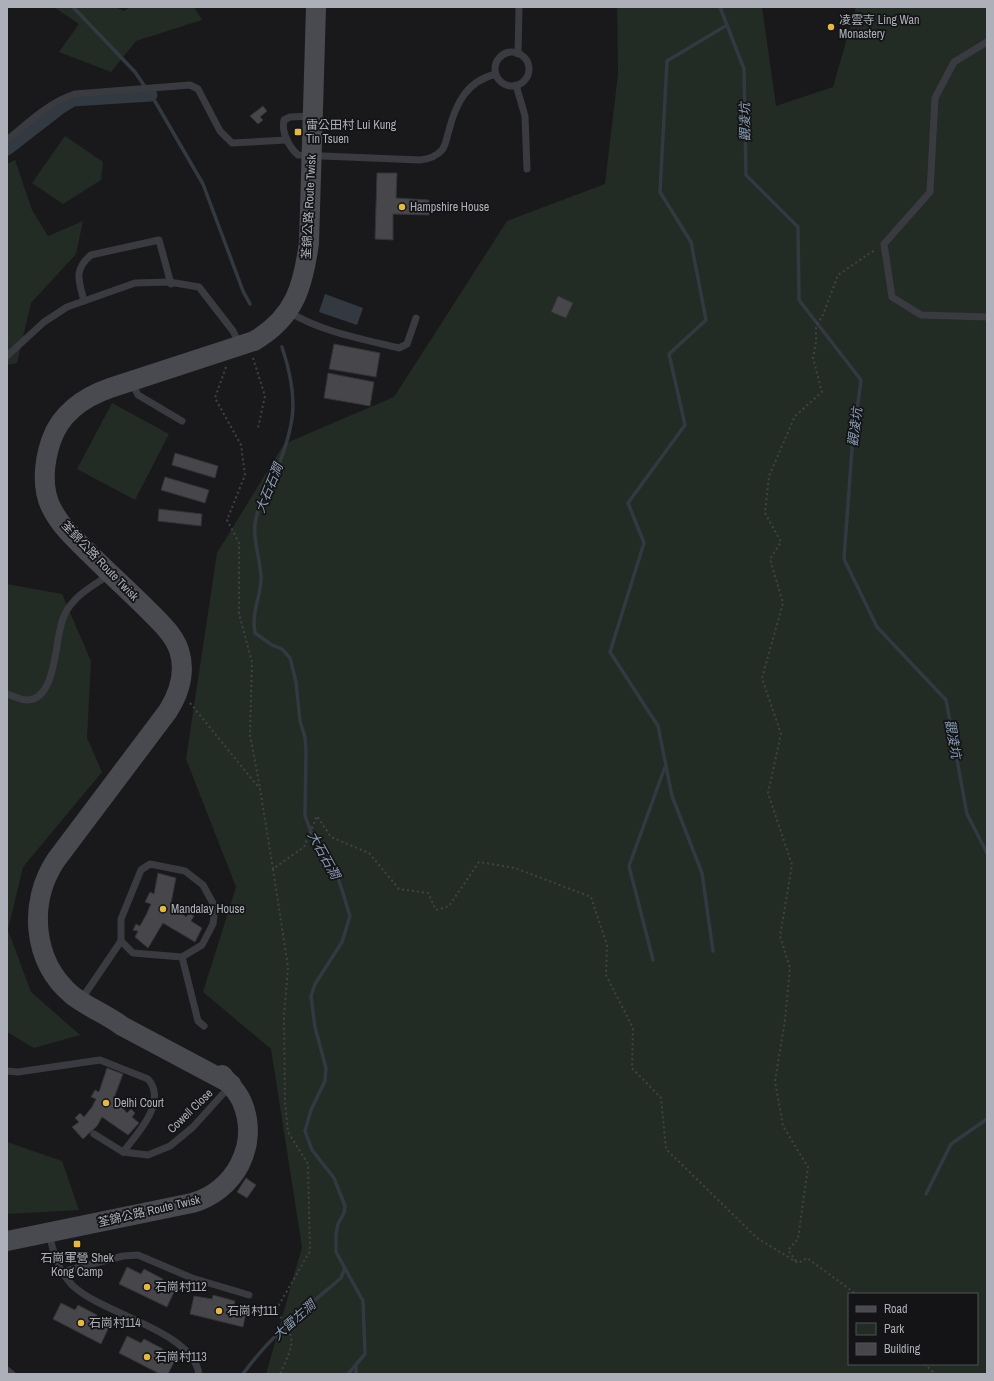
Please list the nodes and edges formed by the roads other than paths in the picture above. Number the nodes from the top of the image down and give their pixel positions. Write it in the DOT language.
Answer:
graph roads {
  1 [pos="316,7"];
  2 [pos="520,7"];
  3 [pos="987,42"];
  4 [pos="518,54"];
  5 [pos="496,74"];
  6 [pos="516,85"];
  7 [pos="312,116"];
  8 [pos="7,140"];
  9 [pos="287,140"];
  10 [pos="311,156"];
  11 [pos="527,169"];
  12 [pos="172,284"];
  13 [pos="84,301"];
  14 [pos="288,312"];
  15 [pos="987,317"];
  16 [pos="416,318"];
  17 [pos="240,346"];
  18 [pos="7,356"];
  19 [pos="131,381"];
  20 [pos="182,421"];
  21 [pos="110,573"];
  22 [pos="7,694"];
  23 [pos="121,940"];
  24 [pos="182,957"];
  25 [pos="81,1000"];
  26 [pos="204,1026"];
  27 [pos="7,1071"];
  28 [pos="231,1084"];
  29 [pos="94,1134"];
  30 [pos="123,1152"];
  31 [pos="49,1233"];
  32 [pos="7,1241"];
  33 [pos="62,1272"];
  34 [pos="249,1295"];
  35 [pos="7,1370"];
  36 [pos="12,1374"];
  37 [pos="199,1374"];
  1 -- 7 [label="main road, 荃錦公路 Route Twisk"];
  2 -- 4 [label="lane"];
  3 -- 15 [label="lane"];
  4 -- 5 [label="lane"];
  4 -- 6 [label="lane"];
  5 -- 6 [label="lane"];
  5 -- 10 [label="lane"];
  6 -- 11 [label="lane"];
  7 -- 9 [label="lane"];
  7 -- 10 [label="main road, 荃錦公路 Route Twisk"];
  8 -- 9 [label="lane"];
  9 -- 10 [label="lane"];
  10 -- 14 [label="main road, 荃錦公路 Route Twisk"];
  12 -- 13 [label="lane"];
  12 -- 13 [label="lane"];
  12 -- 17 [label="lane"];
  13 -- 18 [label="lane"];
  14 -- 16 [label="lane"];
  14 -- 17 [label="main road, 荃錦公路 Route Twisk"];
  17 -- 19 [label="main road, 荃錦公路 Route Twisk"];
  19 -- 20 [label="lane"];
  19 -- 21 [label="main road, 荃錦公路 Route Twisk"];
  21 -- 22 [label="lane"];
  21 -- 25 [label="main road, 荃錦公路 Route Twisk"];
  23 -- 24 [label="lane"];
  23 -- 24 [label="lane"];
  23 -- 25 [label="lane"];
  24 -- 26 [label="lane"];
  25 -- 28 [label="main road, 荃錦公路 Route Twisk"];
  27 -- 30 [label="lane"];
  28 -- 30 [label="lane, Cowell Close"];
  28 -- 31 [label="main road, 荃錦公路 Route Twisk"];
  29 -- 30 [label="lane, Cowell Close"];
  31 -- 32 [label="main road, 荃錦公路 Route Twisk"];
  31 -- 33 [label="lane"];
  33 -- 34 [label="lane"];
  33 -- 37 [label="lane"];
  35 -- 36 [label="lane"];
}
